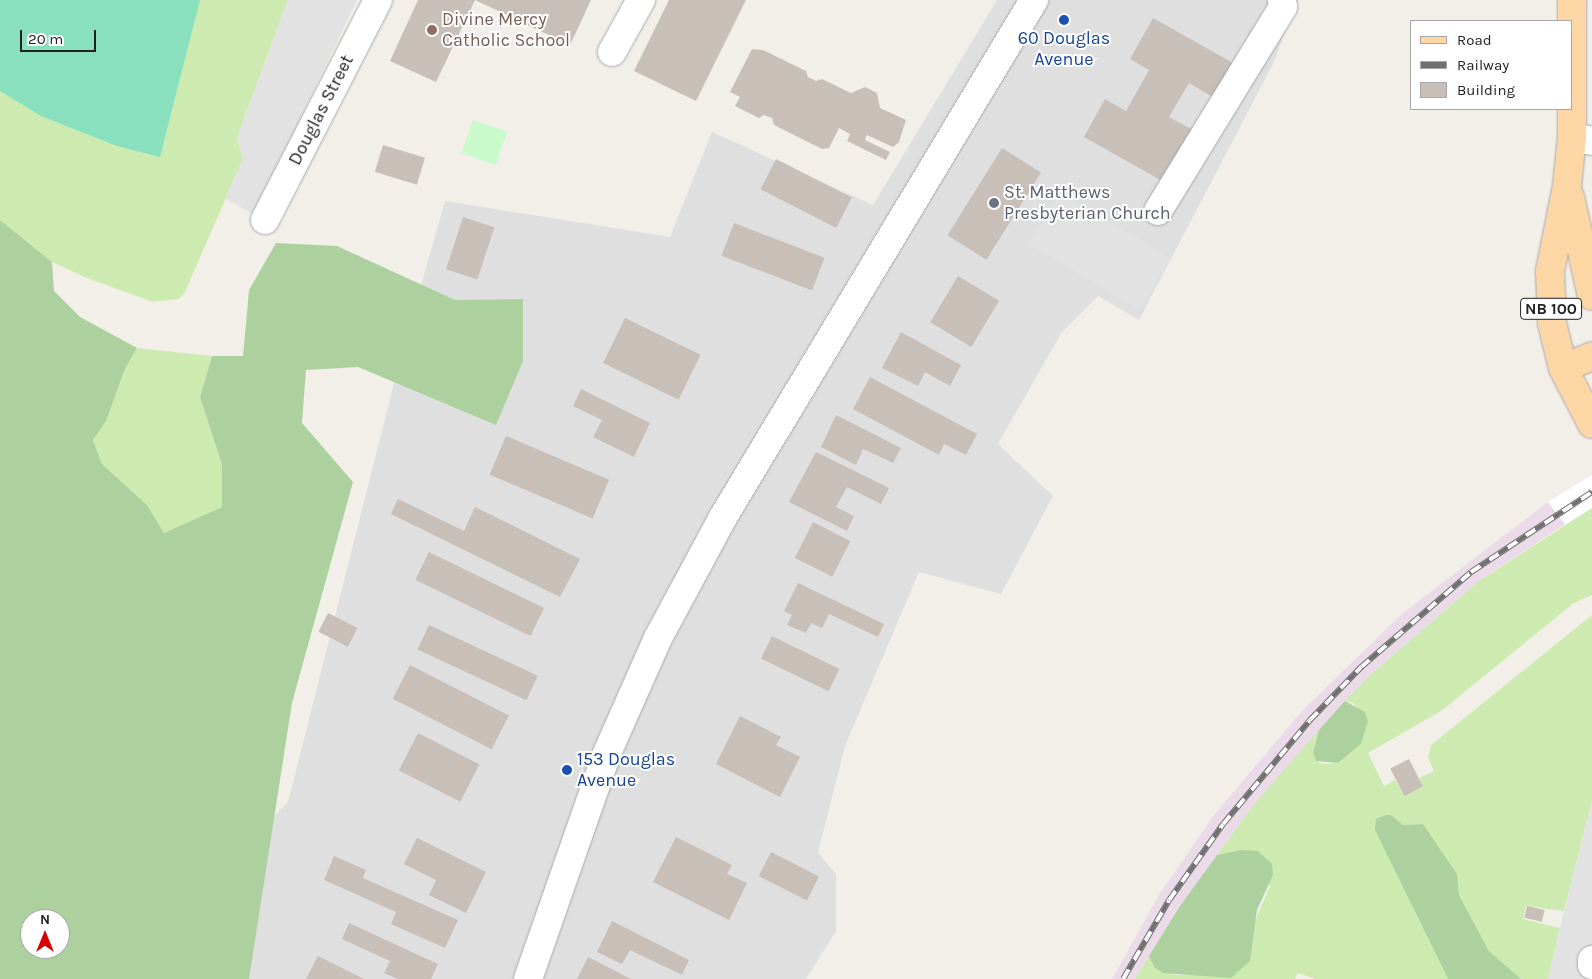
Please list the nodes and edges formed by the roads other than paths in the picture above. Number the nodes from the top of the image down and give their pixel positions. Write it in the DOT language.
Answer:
graph roads {
  1 [pos="378,0"];
  2 [pos="641,0"];
  3 [pos="1034,0"];
  4 [pos="1282,0"];
  5 [pos="1572,0"];
  6 [pos="612,52"];
  7 [pos="1582,139"];
  8 [pos="1567,186"];
  9 [pos="1158,211"];
  10 [pos="265,220"];
  11 [pos="1592,296"];
  12 [pos="1592,356"];
  13 [pos="1563,368"];
  14 [pos="1592,424"];
  15 [pos="1592,960"];
  16 [pos="1592,965"];
  17 [pos="528,979"];
  1 -- 10 [label="street, Douglas Street"];
  2 -- 6 [label="street"];
  3 -- 17 [label="street"];
  4 -- 9 [label="street"];
  5 -- 7 [label="main road, NB 100"];
  7 -- 8 [label="main road, NB 100"];
  8 -- 11 [label="main road, NB 100"];
  8 -- 13 [label="main road, NB 100"];
  12 -- 13 [label="main road"];
  13 -- 14 [label="main road, NB 100"];
  15 -- 16 [label="street"];
}
